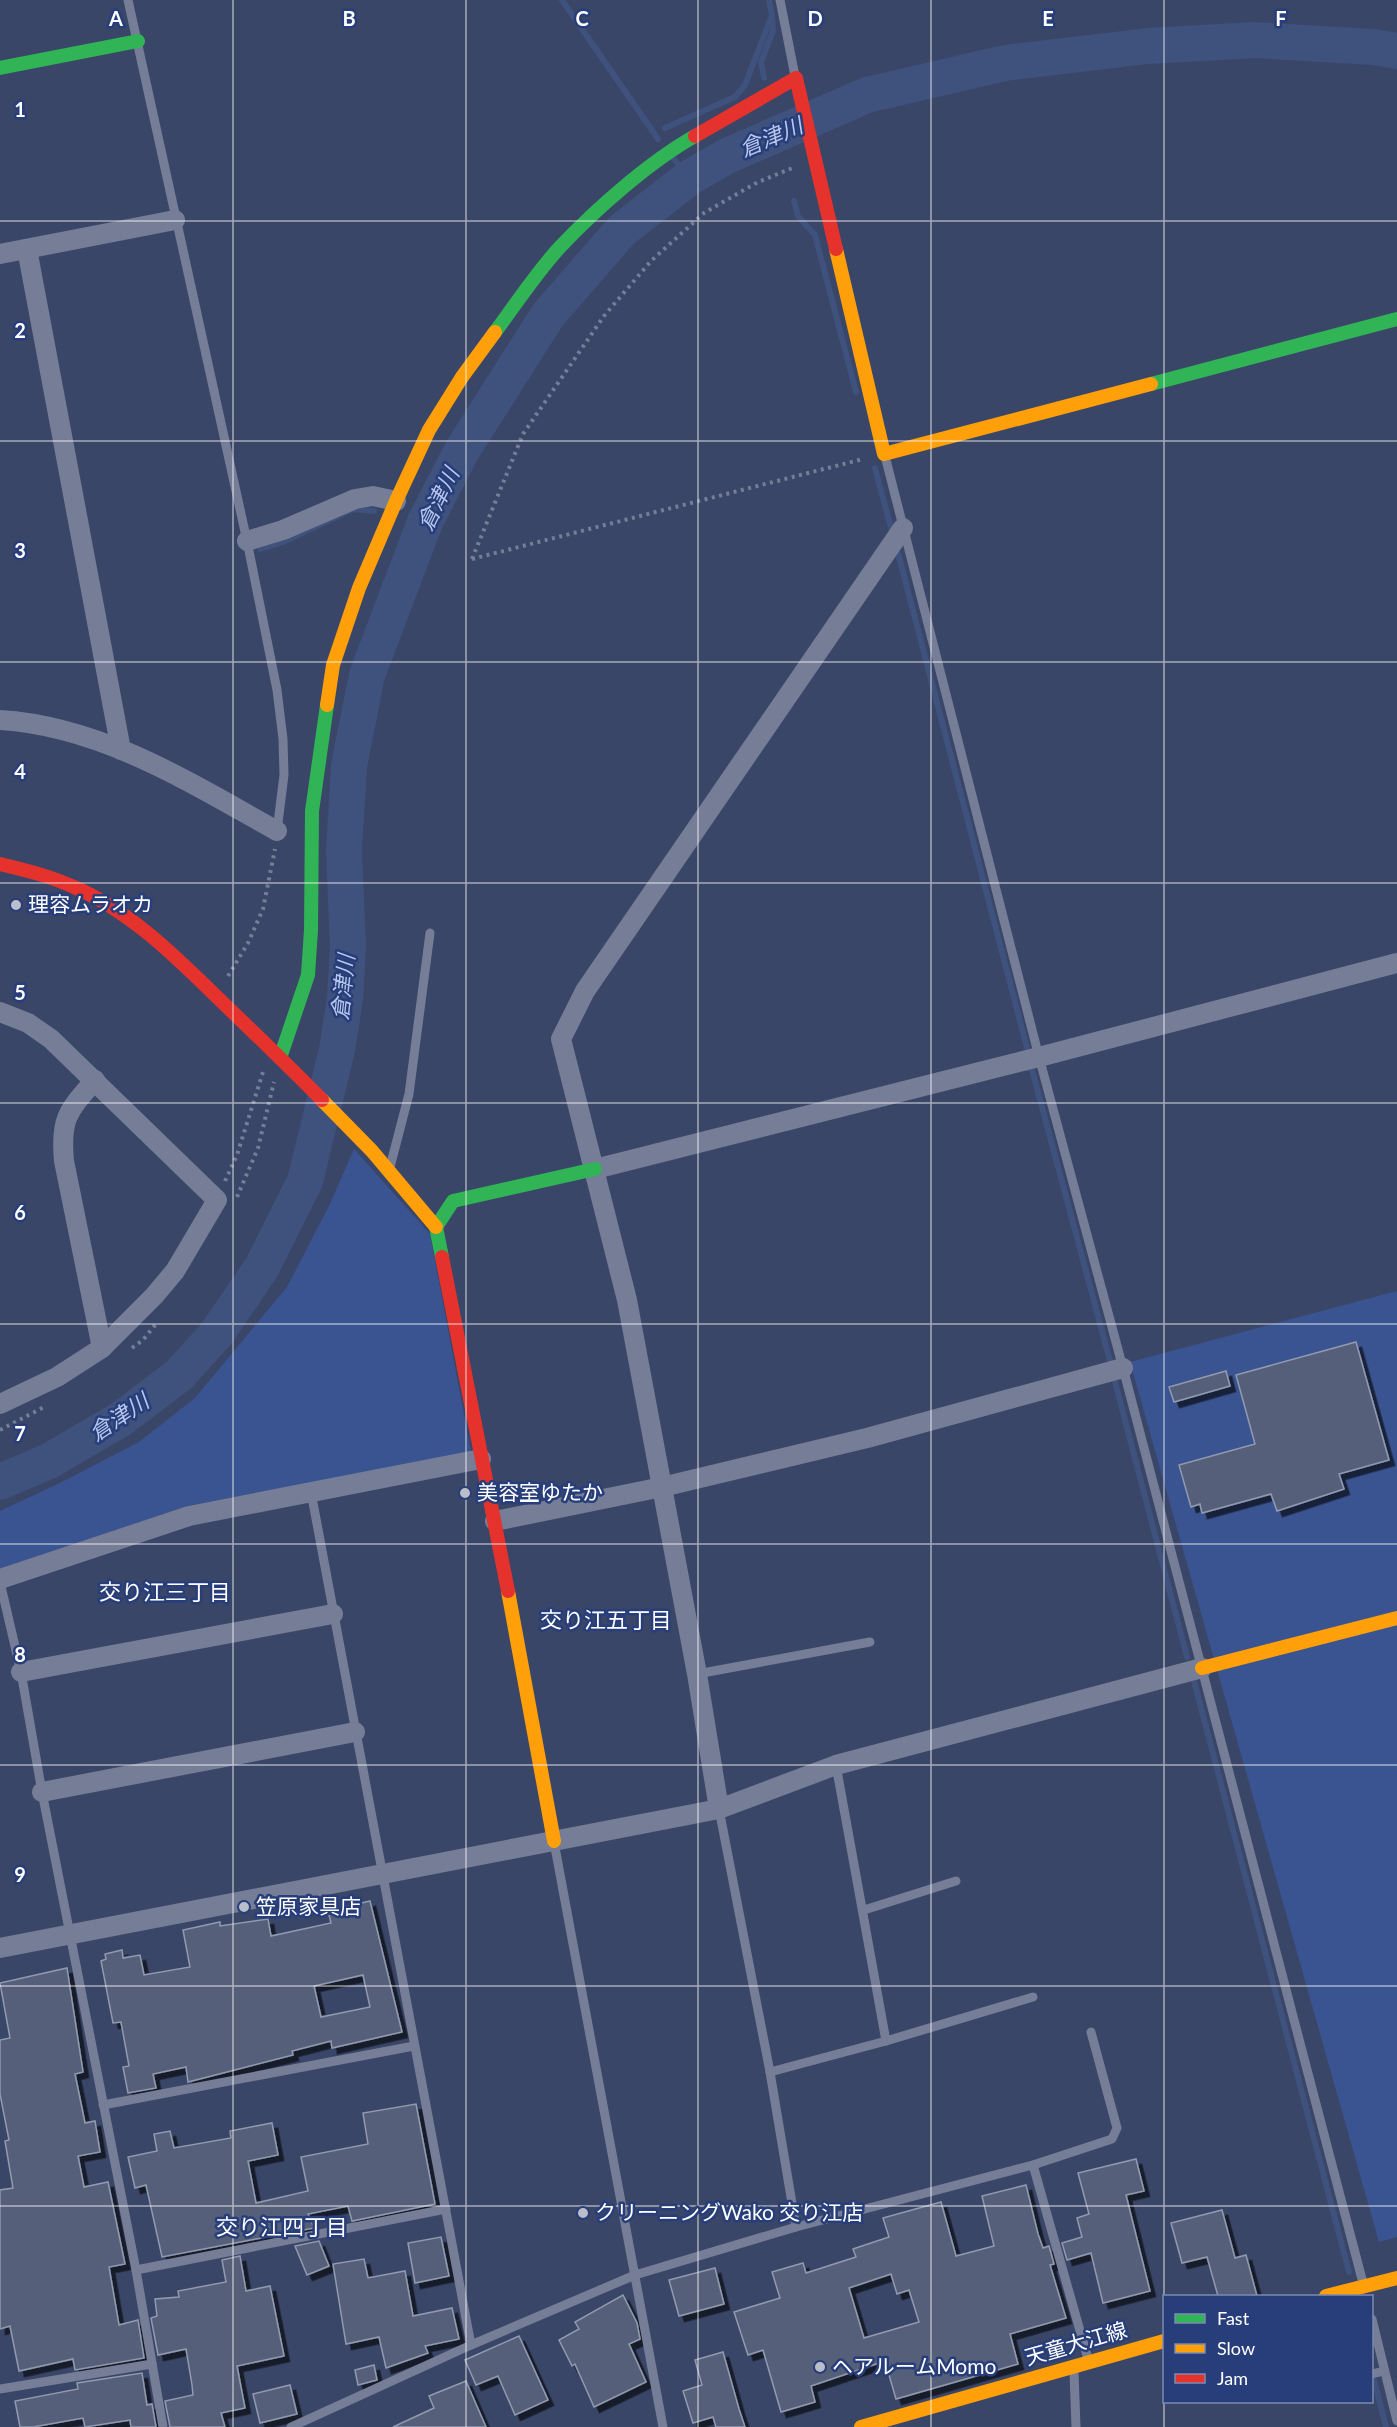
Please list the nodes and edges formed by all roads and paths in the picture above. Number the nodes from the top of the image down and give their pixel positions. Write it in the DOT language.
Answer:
graph roads {
  1 [pos="128,0"];
  2 [pos="780,0"];
  3 [pos="138,41"];
  4 [pos="0,68"];
  5 [pos="797,84"];
  6 [pos="813,157"];
  7 [pos="176,220"];
  8 [pos="27,249"];
  9 [pos="0,254"];
  10 [pos="1397,319"];
  11 [pos="884,454"];
  12 [pos="396,501"];
  13 [pos="903,528"];
  14 [pos="247,541"];
  15 [pos="0,720"];
  16 [pos="122,750"];
  17 [pos="277,831"];
  18 [pos="0,864"];
  19 [pos="429,933"];
  20 [pos="1397,963"];
  21 [pos="216,996"];
  22 [pos="0,1012"];
  23 [pos="269,1048"];
  24 [pos="1039,1057"];
  25 [pos="280,1058"];
  26 [pos="95,1080"];
  27 [pos="595,1169"];
  28 [pos="388,1172"];
  29 [pos="216,1200"];
  30 [pos="435,1227"];
  31 [pos="102,1348"];
  32 [pos="1123,1368"];
  33 [pos="0,1404"];
  34 [pos="481,1459"];
  35 [pos="662,1487"];
  36 [pos="310,1491"];
  37 [pos="495,1521"];
  38 [pos="0,1581"];
  39 [pos="333,1614"];
  40 [pos="1397,1618"];
  41 [pos="870,1642"];
  42 [pos="1202,1668"];
  43 [pos="21,1672"];
  44 [pos="697,1674"];
  45 [pos="356,1732"];
  46 [pos="836,1765"];
  47 [pos="42,1792"];
  48 [pos="719,1809"];
  49 [pos="554,1841"];
  50 [pos="383,1873"];
  51 [pos="956,1881"];
  52 [pos="864,1910"];
  53 [pos="71,1935"];
  54 [pos="0,1948"];
  55 [pos="1033,1997"];
  56 [pos="1091,2032"];
  57 [pos="886,2041"];
  58 [pos="414,2046"];
  59 [pos="770,2072"];
  60 [pos="103,2105"];
  61 [pos="1033,2165"];
  62 [pos="446,2209"];
  63 [pos="796,2228"];
  64 [pos="136,2270"];
  65 [pos="634,2275"];
  66 [pos="1397,2278"];
  67 [pos="1365,2291"];
  68 [pos="1334,2295"];
  69 [pos="1373,2327"];
  70 [pos="1163,2341"];
  71 [pos="471,2345"];
  72 [pos="1088,2361"];
  73 [pos="152,2364"];
  74 [pos="1074,2366"];
  75 [pos="1384,2371"];
  76 [pos="1373,2374"];
  77 [pos="0,2389"];
  78 [pos="1397,2421"];
  79 [pos="163,2427"];
  80 [pos="291,2427"];
  81 [pos="663,2427"];
  82 [pos="861,2427"];
  83 [pos="1076,2427"];
  1 -- 3 [label="lane"];
  2 -- 5 [label="lane"];
  3 -- 4 [label="street"];
  3 -- 7 [label="lane"];
  5 -- 6 [label="street"];
  5 -- 12 [label="street"];
  6 -- 11 [label="street"];
  6 -- 11 [label="path"];
  7 -- 8 [label="street"];
  7 -- 14 [label="lane"];
  8 -- 9 [label="street"];
  8 -- 16 [label="street"];
  10 -- 11 [label="street"];
  11 -- 13 [label="lane"];
  12 -- 14 [label="street"];
  12 -- 25 [label="street"];
  13 -- 24 [label="lane"];
  13 -- 27 [label="street"];
  14 -- 17 [label="lane"];
  15 -- 16 [label="street"];
  16 -- 17 [label="street"];
  17 -- 21 [label="path"];
  18 -- 21 [label="street"];
  19 -- 28 [label="lane"];
  20 -- 24 [label="street"];
  21 -- 23 [label="street"];
  22 -- 26 [label="street"];
  23 -- 25 [label="street"];
  23 -- 29 [label="path"];
  24 -- 27 [label="street"];
  24 -- 32 [label="lane"];
  25 -- 28 [label="street"];
  26 -- 29 [label="street"];
  26 -- 31 [label="street"];
  27 -- 30 [label="street"];
  27 -- 35 [label="street"];
  28 -- 30 [label="street"];
  29 -- 31 [label="street"];
  30 -- 34 [label="street"];
  31 -- 33 [label="street"];
  32 -- 35 [label="street"];
  32 -- 42 [label="lane"];
  34 -- 36 [label="street"];
  34 -- 37 [label="street"];
  35 -- 37 [label="street"];
  35 -- 44 [label="street"];
  36 -- 38 [label="street"];
  36 -- 39 [label="lane"];
  37 -- 49 [label="street"];
  38 -- 43 [label="lane"];
  39 -- 43 [label="street"];
  39 -- 45 [label="lane"];
  40 -- 42 [label="street"];
  41 -- 44 [label="lane"];
  42 -- 46 [label="street"];
  42 -- 67 [label="lane"];
  43 -- 47 [label="lane"];
  44 -- 48 [label="street"];
  45 -- 47 [label="street"];
  45 -- 50 [label="lane"];
  46 -- 48 [label="street"];
  46 -- 52 [label="lane"];
  47 -- 53 [label="lane"];
  48 -- 49 [label="street"];
  48 -- 59 [label="lane"];
  49 -- 50 [label="street"];
  49 -- 65 [label="lane"];
  50 -- 53 [label="street"];
  50 -- 58 [label="lane"];
  51 -- 52 [label="lane"];
  52 -- 57 [label="lane"];
  53 -- 54 [label="street"];
  53 -- 60 [label="lane"];
  55 -- 57 [label="lane"];
  56 -- 61 [label="lane"];
  57 -- 59 [label="lane"];
  58 -- 60 [label="lane"];
  58 -- 62 [label="lane"];
  59 -- 63 [label="lane"];
  60 -- 64 [label="lane"];
  61 -- 63 [label="lane"];
  61 -- 72 [label="lane"];
  62 -- 64 [label="lane"];
  62 -- 71 [label="lane"];
  63 -- 65 [label="lane"];
  64 -- 73 [label="lane"];
  65 -- 71 [label="lane"];
  65 -- 81 [label="lane"];
  66 -- 67 [label="street"];
  67 -- 68 [label="street"];
  69 -- 75 [label="lane"];
  70 -- 72 [label="street, 天童大江線"];
  71 -- 80 [label="lane"];
  72 -- 74 [label="street, 天童大江線"];
  73 -- 77 [label="lane"];
  73 -- 79 [label="lane"];
  74 -- 82 [label="street, 天童大江線"];
  74 -- 83 [label="lane"];
  75 -- 76 [label="lane"];
  75 -- 78 [label="lane"];
}
